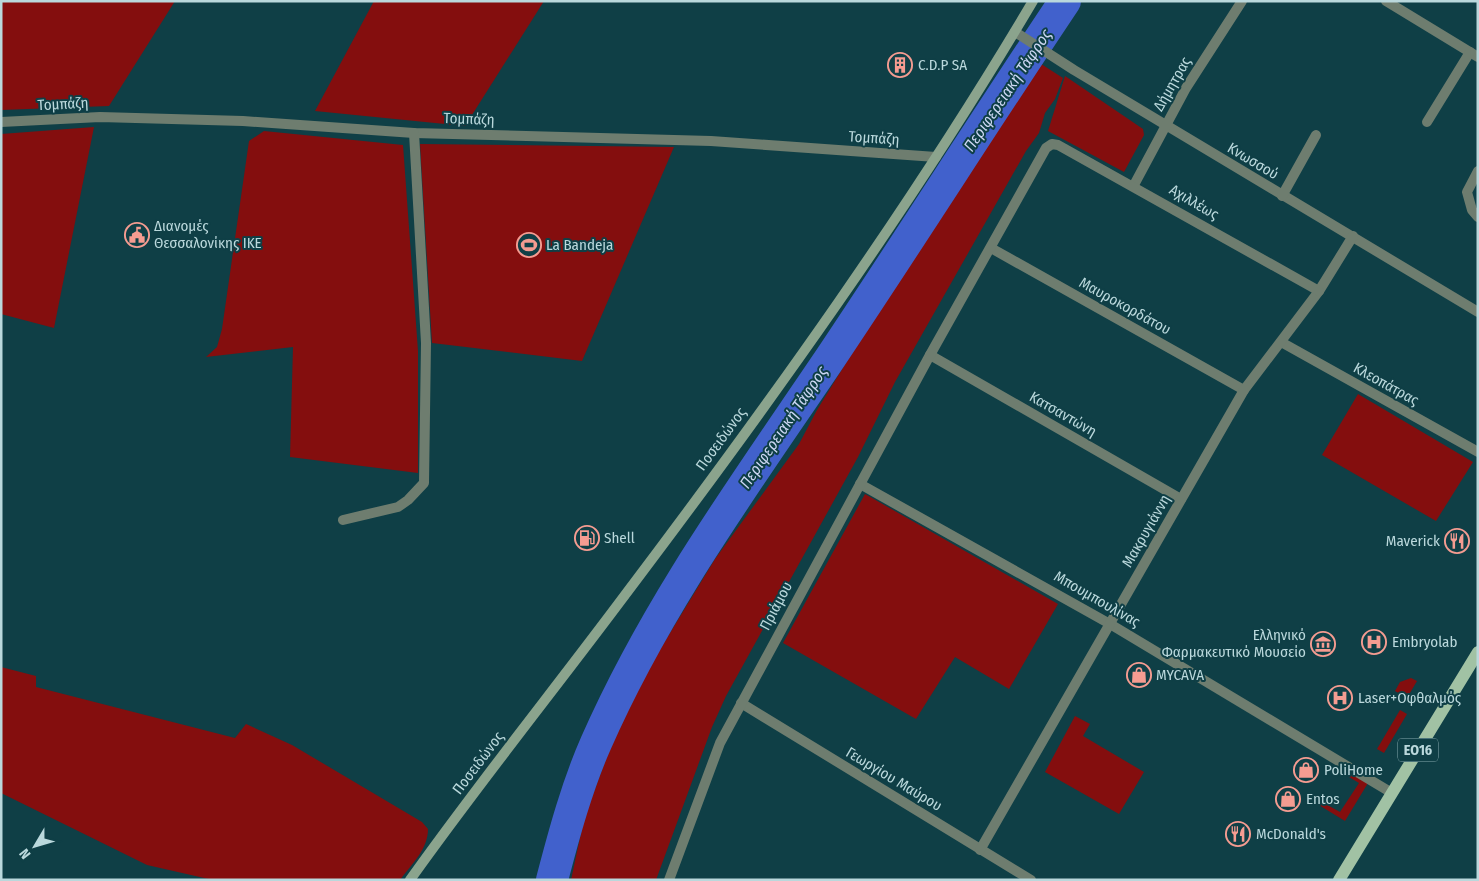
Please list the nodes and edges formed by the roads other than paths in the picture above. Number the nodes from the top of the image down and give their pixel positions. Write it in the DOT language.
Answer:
graph roads {
  1 [pos="1033,1"];
  2 [pos="1242,1"];
  3 [pos="1386,1"];
  4 [pos="1409,1"];
  5 [pos="1403,11"];
  6 [pos="1019,34"];
  7 [pos="1474,54"];
  8 [pos="1,122"];
  9 [pos="1427,122"];
  10 [pos="1165,125"];
  11 [pos="414,133"];
  12 [pos="1316,134"];
  13 [pos="1052,144"];
  14 [pos="936,157"];
  15 [pos="1478,171"];
  16 [pos="1134,185"];
  17 [pos="1282,196"];
  18 [pos="1478,217"];
  19 [pos="1353,236"];
  20 [pos="991,248"];
  21 [pos="1319,291"];
  22 [pos="1478,312"];
  23 [pos="1280,342"];
  24 [pos="930,355"];
  25 [pos="1244,390"];
  26 [pos="1478,452"];
  27 [pos="860,484"];
  28 [pos="1181,499"];
  29 [pos="343,520"];
  30 [pos="1110,624"];
  31 [pos="1478,652"];
  32 [pos="741,703"];
  33 [pos="1392,793"];
  34 [pos="980,850"];
  35 [pos="410,880"];
  36 [pos="669,880"];
  37 [pos="1031,880"];
  38 [pos="1339,880"];
  1 -- 6 [label="street, Ποσειδώνος"];
  2 -- 10 [label="street, Δήμητρας"];
  3 -- 5 [label="street"];
  4 -- 5 [label="street"];
  5 -- 7 [label="street"];
  6 -- 10 [label="street, Κνωσσού"];
  6 -- 14 [label="street, Ποσειδώνος"];
  7 -- 9 [label="street"];
  8 -- 11 [label="street, Τομπάζη"];
  10 -- 16 [label="street, Δήμητρας"];
  10 -- 17 [label="street, Κνωσσού"];
  11 -- 14 [label="street, Τομπάζη"];
  11 -- 29 [label="street"];
  12 -- 17 [label="street"];
  13 -- 16 [label="street, Αχιλλέως"];
  13 -- 20 [label="street, Πριάμου"];
  14 -- 35 [label="street, Ποσειδώνος"];
  15 -- 18 [label="street"];
  16 -- 21 [label="street, Αχιλλέως"];
  17 -- 19 [label="street, Κνωσσού"];
  19 -- 21 [label="street, Μακρυγιάννη"];
  19 -- 22 [label="street, Κνωσσού"];
  20 -- 24 [label="street, Πριάμου"];
  20 -- 25 [label="street, Μαυροκορδάτου"];
  21 -- 23 [label="street, Μακρυγιάννη"];
  23 -- 25 [label="street, Μακρυγιάννη"];
  23 -- 26 [label="street, Κλεοπάτρας"];
  24 -- 27 [label="street, Πριάμου"];
  24 -- 28 [label="street, Κατσαντώνη"];
  25 -- 28 [label="street, Μακρυγιάννη"];
  27 -- 30 [label="street, Μπουμπουλίνας"];
  27 -- 32 [label="street, Πριάμου"];
  28 -- 30 [label="street, Μακρυγιάννη"];
  30 -- 33 [label="street, Μπουμπουλίνας"];
  30 -- 34 [label="street, Μακρυγιάννη"];
  31 -- 33 [label="main road, ΕΟ16"];
  32 -- 34 [label="street, Γεωργίου Μαύρου"];
  32 -- 36 [label="street, Πριάμου"];
  33 -- 38 [label="main road, ΕΟ16"];
  34 -- 37 [label="street, Γεωργίου Μαύρου"];
}
